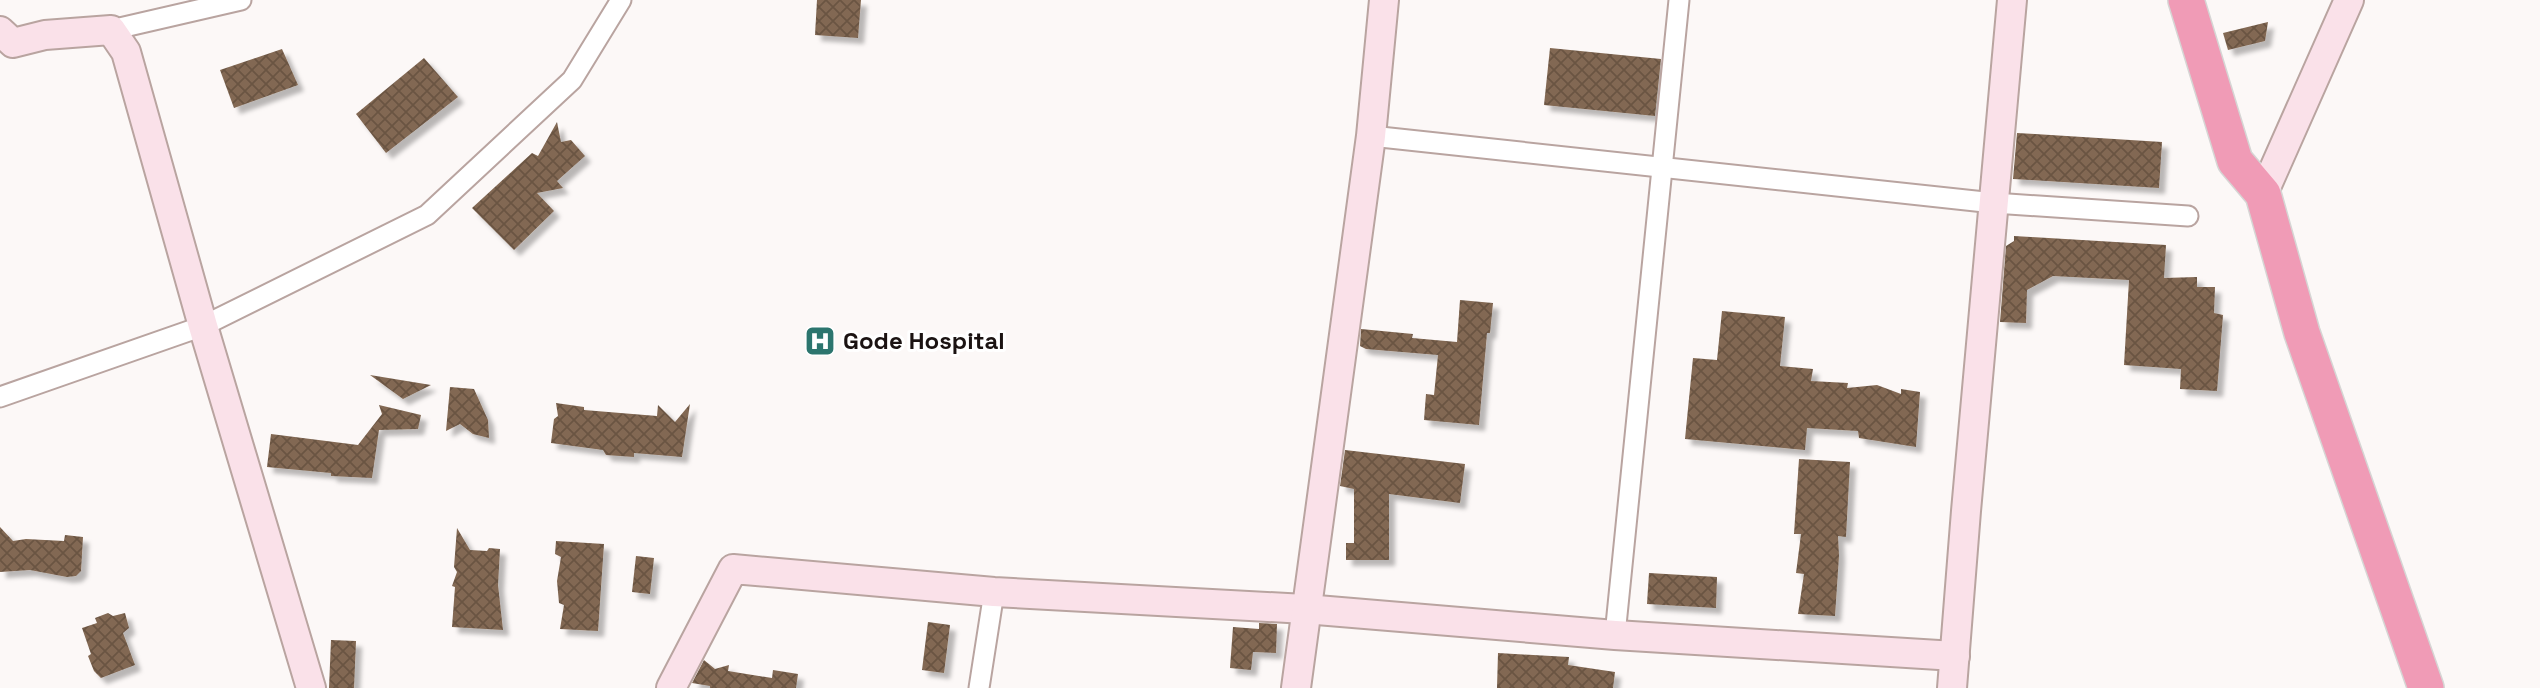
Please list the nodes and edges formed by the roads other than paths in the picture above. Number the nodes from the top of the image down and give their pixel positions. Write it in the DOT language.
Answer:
graph roads {
  1 [pos="241,0"];
  2 [pos="621,0"];
  3 [pos="1384,0"];
  4 [pos="1679,0"];
  5 [pos="2012,0"];
  6 [pos="2186,0"];
  7 [pos="2349,0"];
  8 [pos="111,30"];
  9 [pos="4,40"];
  10 [pos="1371,136"];
  11 [pos="1661,166"];
  12 [pos="2263,194"];
  13 [pos="1994,203"];
  14 [pos="2188,216"];
  15 [pos="203,326"];
  16 [pos="0,397"];
  17 [pos="994,592"];
  18 [pos="1305,609"];
  19 [pos="1615,635"];
  20 [pos="1955,656"];
  21 [pos="312,688"];
  22 [pos="671,688"];
  23 [pos="979,688"];
  24 [pos="1296,688"];
  25 [pos="1952,688"];
  26 [pos="2426,688"];
  1 -- 8 [label="street"];
  2 -- 15 [label="street"];
  3 -- 10 [label="street"];
  4 -- 11 [label="street"];
  5 -- 13 [label="street"];
  6 -- 12 [label="highway"];
  7 -- 12 [label="street"];
  8 -- 9 [label="street"];
  8 -- 15 [label="street"];
  10 -- 11 [label="street"];
  10 -- 18 [label="street"];
  11 -- 13 [label="street"];
  11 -- 19 [label="street"];
  12 -- 26 [label="highway"];
  13 -- 14 [label="street"];
  13 -- 20 [label="street"];
  15 -- 16 [label="street"];
  15 -- 21 [label="street"];
  17 -- 18 [label="street"];
  17 -- 22 [label="street"];
  17 -- 23 [label="street"];
  18 -- 19 [label="street"];
  18 -- 24 [label="street"];
  19 -- 20 [label="street"];
  20 -- 25 [label="street"];
}
